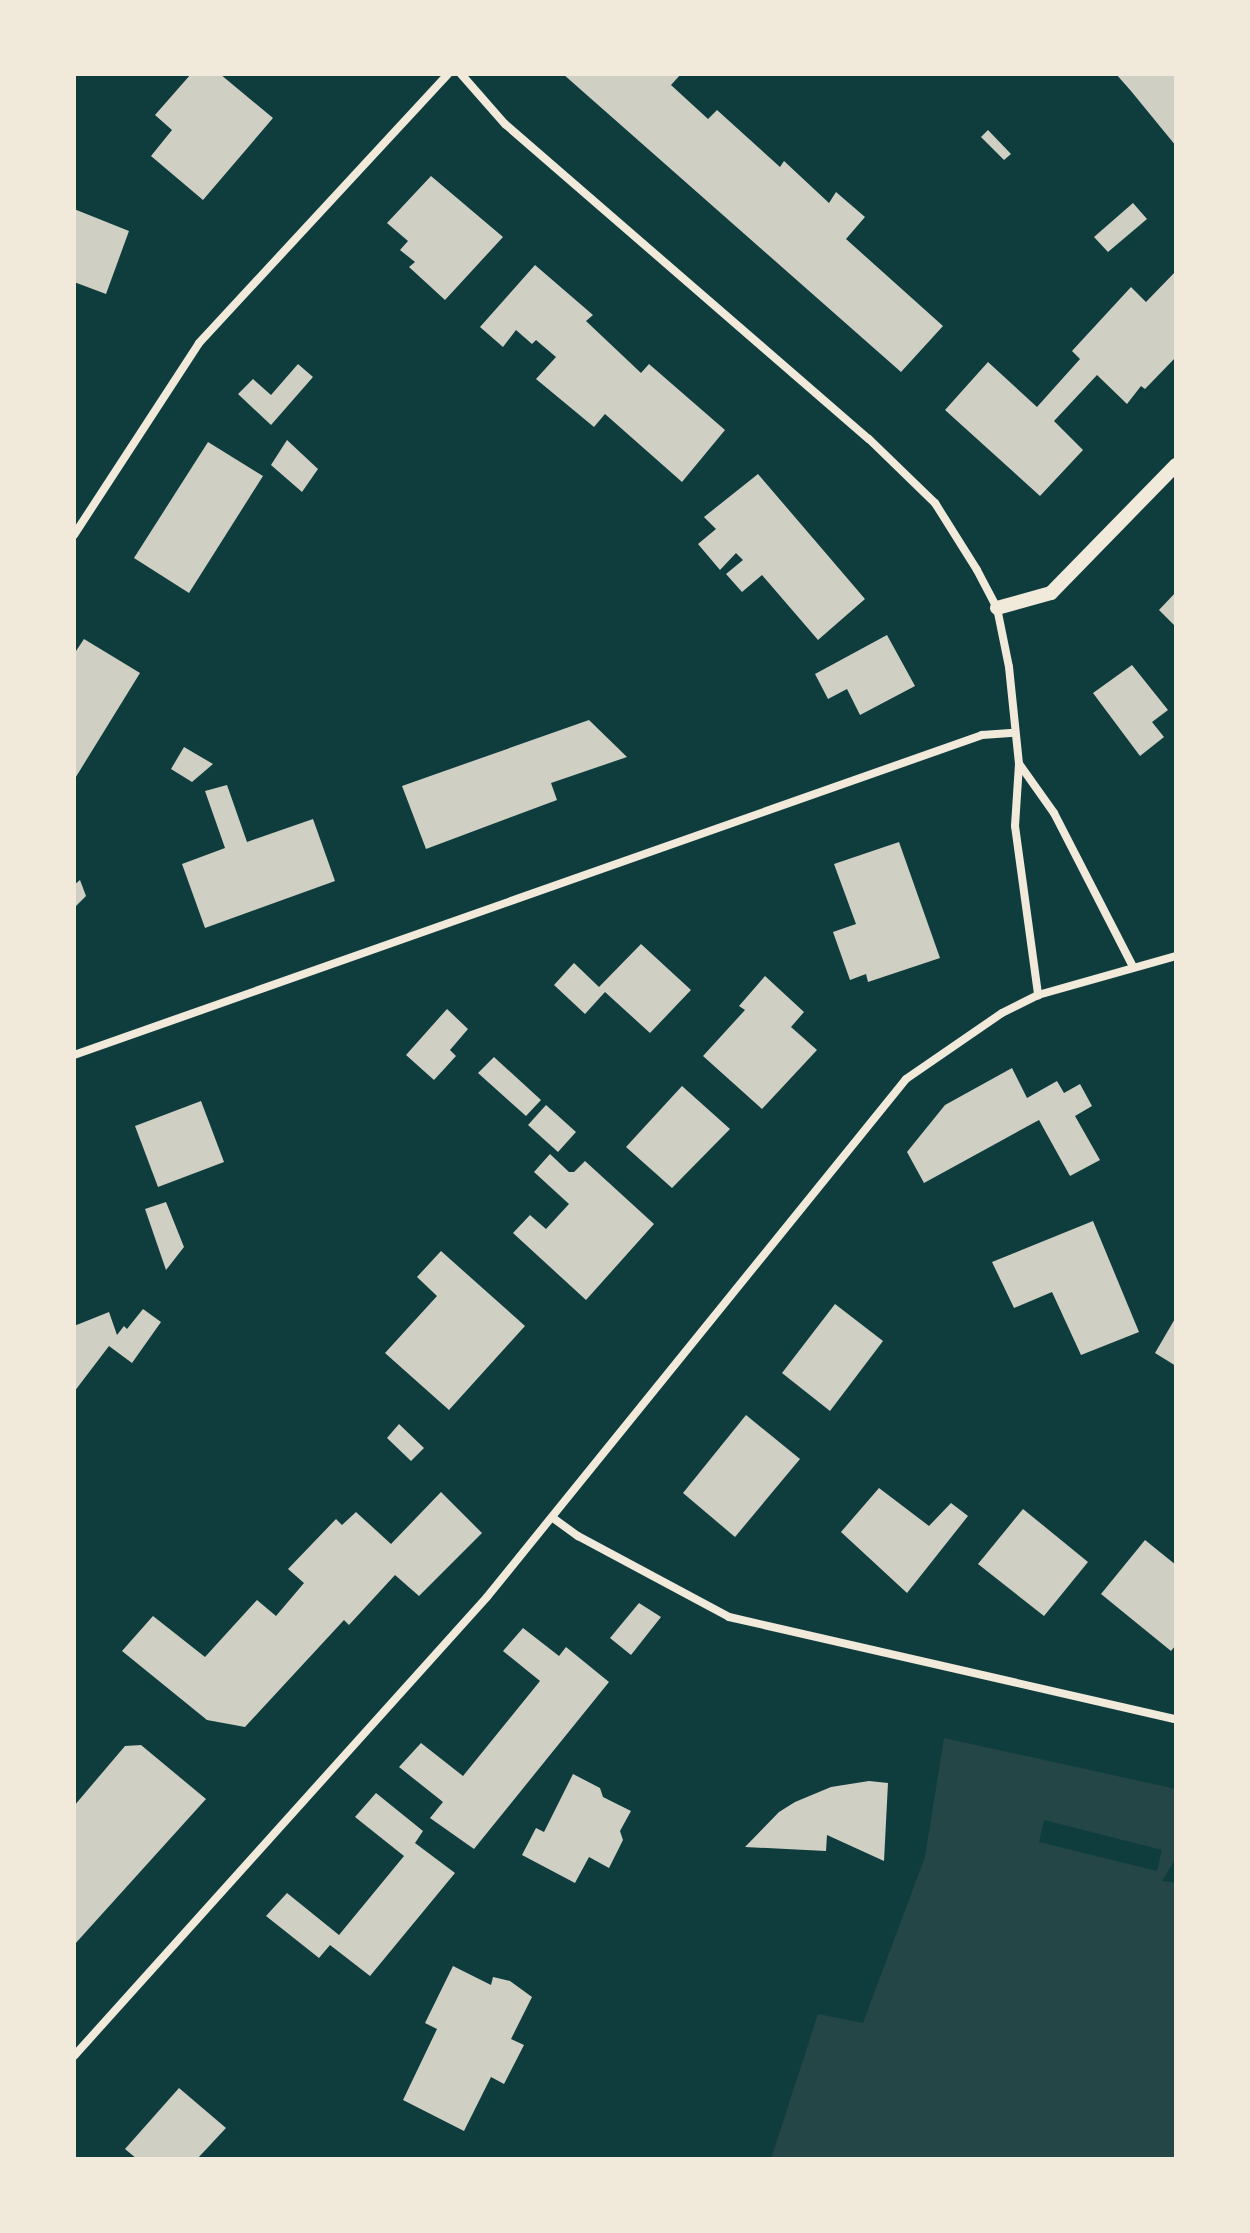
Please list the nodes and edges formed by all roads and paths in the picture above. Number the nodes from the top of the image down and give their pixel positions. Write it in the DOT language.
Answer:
graph roads {
  1 [pos="448,74"];
  2 [pos="461,74"];
  3 [pos="1176,465"];
  4 [pos="74,535"];
  5 [pos="997,608"];
  6 [pos="1014,733"];
  7 [pos="1019,764"];
  8 [pos="1176,956"];
  9 [pos="1133,967"];
  10 [pos="1038,995"];
  11 [pos="74,1055"];
  12 [pos="553,1518"];
  13 [pos="1176,1719"];
  14 [pos="74,2056"];
  1 -- 4 [label="street"];
  2 -- 5 [label="street"];
  3 -- 5 [label="street"];
  5 -- 6 [label="street"];
  6 -- 7 [label="street"];
  6 -- 11 [label="street"];
  7 -- 9 [label="street"];
  7 -- 10 [label="street"];
  8 -- 9 [label="street"];
  9 -- 10 [label="street"];
  10 -- 12 [label="street"];
  12 -- 13 [label="street"];
  12 -- 14 [label="street"];
}
